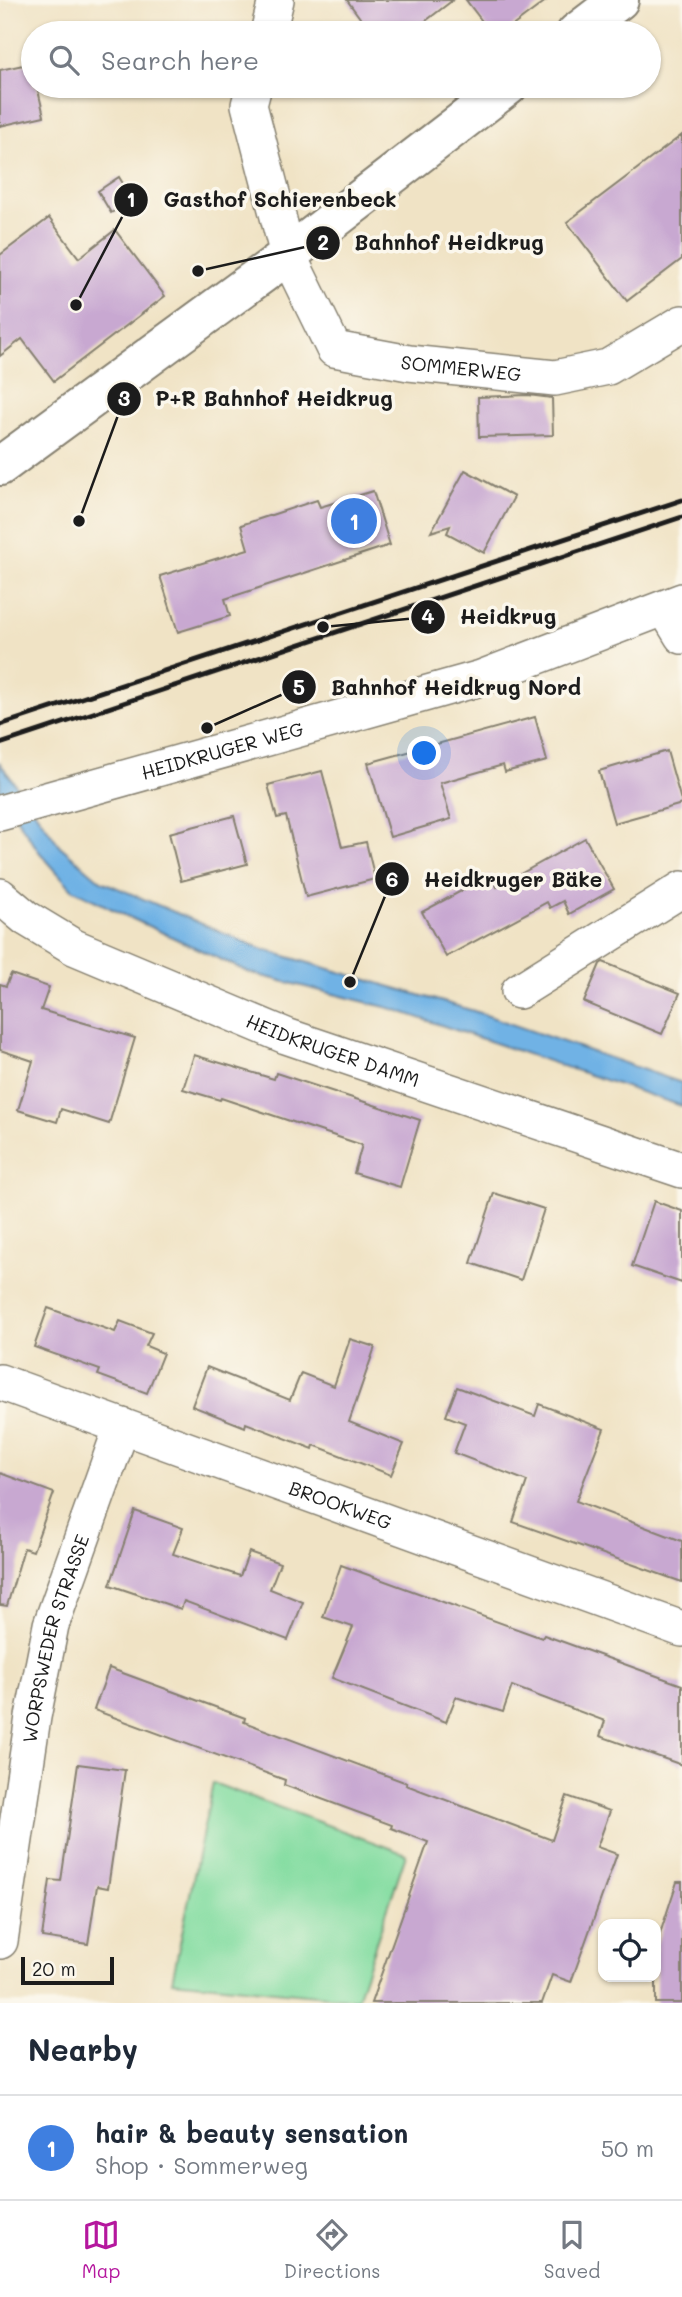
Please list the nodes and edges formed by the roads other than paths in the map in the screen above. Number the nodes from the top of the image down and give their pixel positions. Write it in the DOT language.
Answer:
graph roads {
  1 [pos="276,0"];
  2 [pos="620,0"];
  3 [pos="271,21"];
  4 [pos="592,21"];
  5 [pos="251,98"];
  6 [pos="492,98"];
  7 [pos="288,255"];
  8 [pos="682,323"];
  9 [pos="0,466"];
  10 [pos="676,615"];
  11 [pos="0,813"];
  12 [pos="682,889"];
  13 [pos="0,896"];
  14 [pos="519,991"];
  15 [pos="682,1170"];
  16 [pos="0,1382"];
  17 [pos="122,1426"];
  18 [pos="682,1629"];
  19 [pos="5,1869"];
  20 [pos="0,1941"];
  1 -- 3 [label="street"];
  2 -- 4 [label="main road"];
  5 -- 7 [label="street"];
  6 -- 7 [label="main road"];
  7 -- 8 [label="street, SOMMERWEG"];
  7 -- 9 [label="main road"];
  10 -- 11 [label="street, HEIDKRUGER WEG"];
  12 -- 14 [label="street"];
  13 -- 15 [label="street, HEIDKRUGER DAMM"];
  16 -- 17 [label="street, BROOKWEG"];
  17 -- 18 [label="street, BROOKWEG"];
  17 -- 19 [label="street, WORPSWEDER STRASSE"];
  19 -- 20 [label="street, WORPSWEDER STRASSE"];
}
